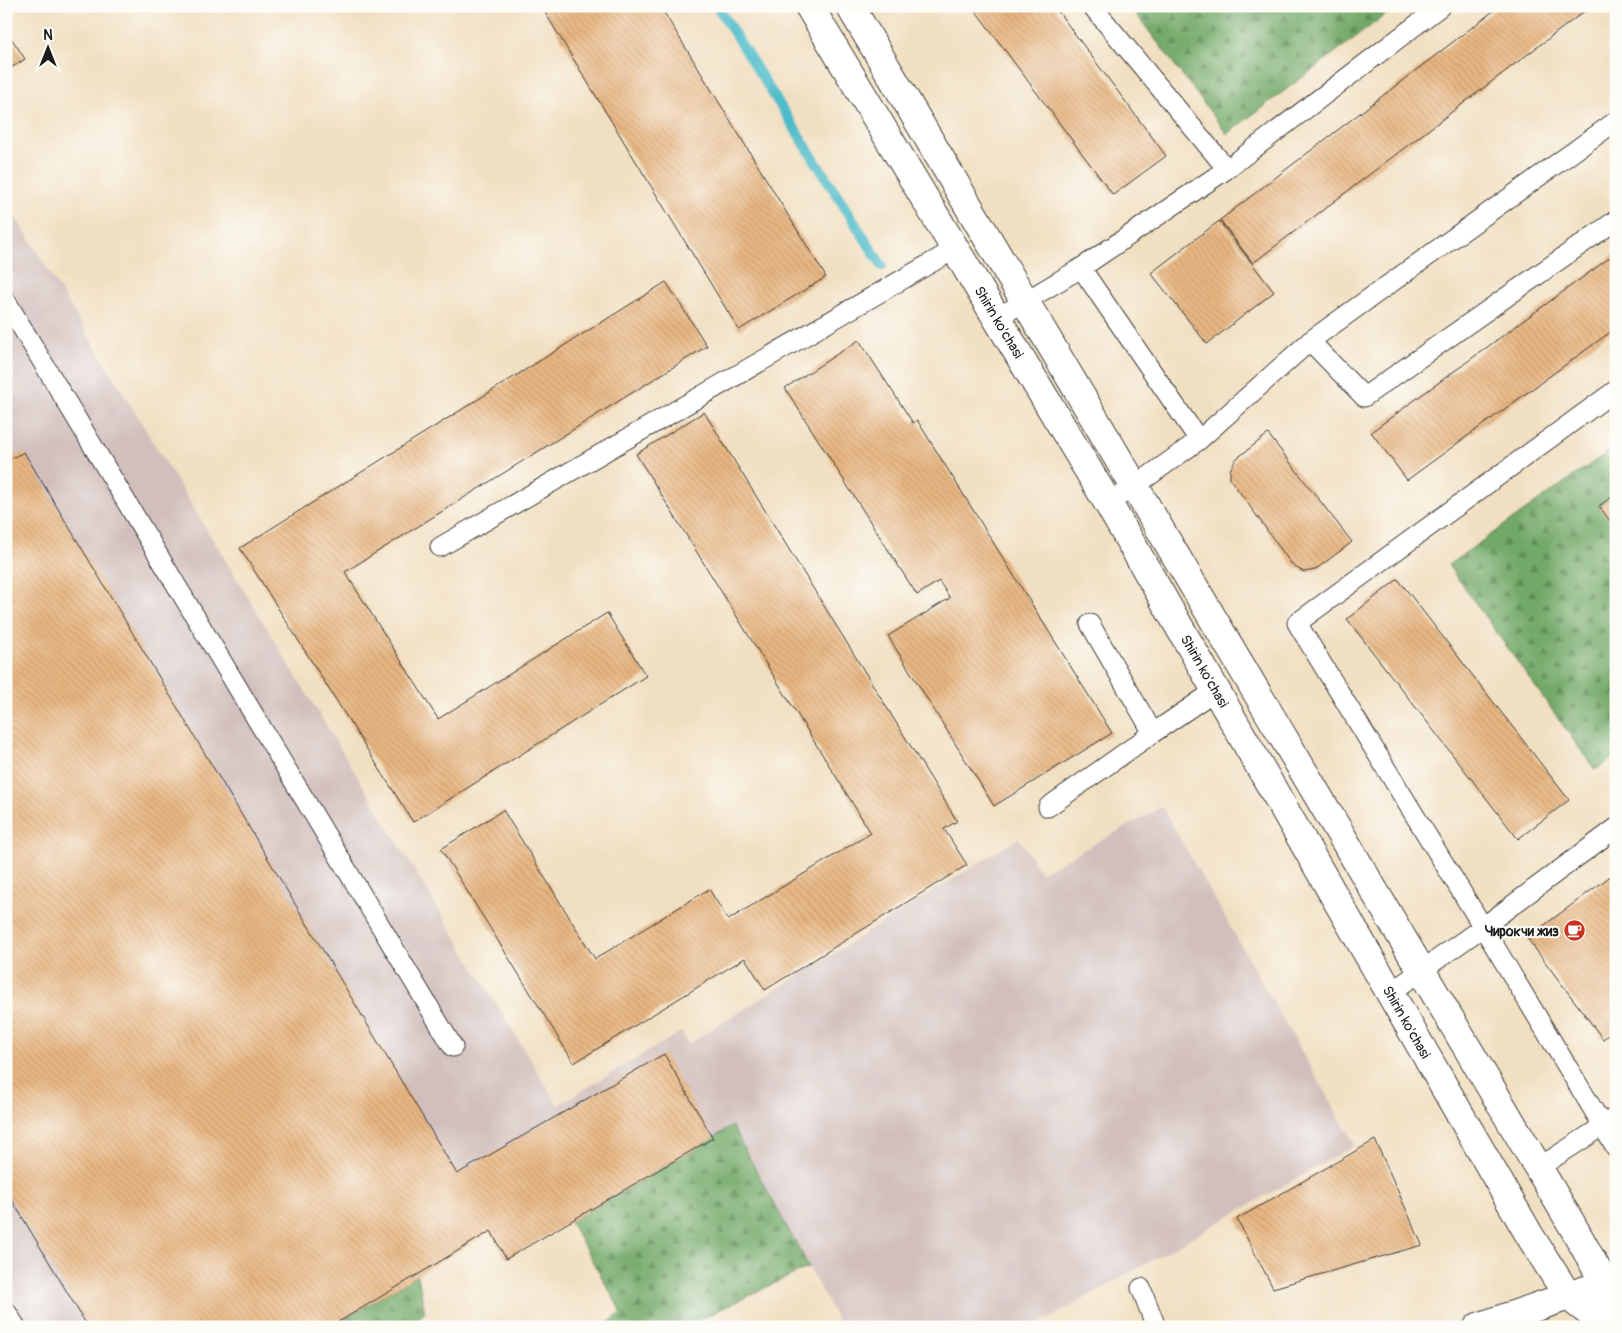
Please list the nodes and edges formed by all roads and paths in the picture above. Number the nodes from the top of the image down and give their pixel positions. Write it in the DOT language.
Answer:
graph roads {
  1 [pos="809,6"];
  2 [pos="850,6"];
  3 [pos="1092,6"];
  4 [pos="1441,6"];
  5 [pos="1616,121"];
  6 [pos="1227,169"];
  7 [pos="1616,220"];
  8 [pos="955,249"];
  9 [pos="1081,268"];
  10 [pos="6,301"];
  11 [pos="1025,301"];
  12 [pos="996,318"];
  13 [pos="1310,342"];
  14 [pos="1616,390"];
  15 [pos="1199,440"];
  16 [pos="1135,486"];
  17 [pos="1108,503"];
  18 [pos="440,546"];
  19 [pos="1090,624"];
  20 [pos="1216,690"];
  21 [pos="1153,733"];
  22 [pos="1048,807"];
  23 [pos="1616,828"];
  24 [pos="1483,928"];
  25 [pos="1422,972"];
  26 [pos="1390,993"];
  27 [pos="453,1047"];
  28 [pos="1609,1121"];
  29 [pos="1616,1149"];
  30 [pos="1538,1168"];
  31 [pos="1610,1282"];
  32 [pos="1141,1288"];
  33 [pos="1568,1296"];
  34 [pos="6,1310"];
  35 [pos="16,1327"];
  36 [pos="1156,1327"];
  37 [pos="1478,1327"];
  38 [pos="1610,1327"];
  1 -- 8 [label="main road, Shirin ko'chasi"];
  2 -- 11 [label="main road"];
  3 -- 6 [label="lane"];
  4 -- 6 [label="lane"];
  5 -- 13 [label="lane"];
  6 -- 9 [label="lane"];
  7 -- 13 [label="lane"];
  8 -- 12 [label="main road, Shirin ko'chasi"];
  8 -- 18 [label="lane"];
  9 -- 11 [label="lane"];
  9 -- 15 [label="lane"];
  10 -- 27 [label="lane"];
  11 -- 12 [label="lane"];
  11 -- 16 [label="main road"];
  12 -- 17 [label="main road, Shirin ko'chasi"];
  13 -- 15 [label="lane"];
  14 -- 24 [label="lane"];
  15 -- 16 [label="lane"];
  16 -- 17 [label="lane"];
  16 -- 25 [label="main road"];
  17 -- 20 [label="main road, Shirin ko'chasi"];
  19 -- 21 [label="lane"];
  20 -- 21 [label="lane"];
  20 -- 26 [label="main road, Shirin ko'chasi"];
  21 -- 22 [label="lane"];
  23 -- 24 [label="lane"];
  24 -- 25 [label="lane"];
  24 -- 28 [label="lane"];
  25 -- 26 [label="lane"];
  25 -- 30 [label="main road"];
  26 -- 33 [label="main road, Shirin ko'chasi"];
  28 -- 29 [label="lane"];
  28 -- 30 [label="lane"];
  30 -- 31 [label="main road"];
  31 -- 33 [label="main road"];
  31 -- 38 [label="main road"];
  32 -- 36 [label="lane"];
  33 -- 37 [label="main road"];
  33 -- 38 [label="main road, Shirin ko'chasi"];
  34 -- 35 [label="lane"];
}
